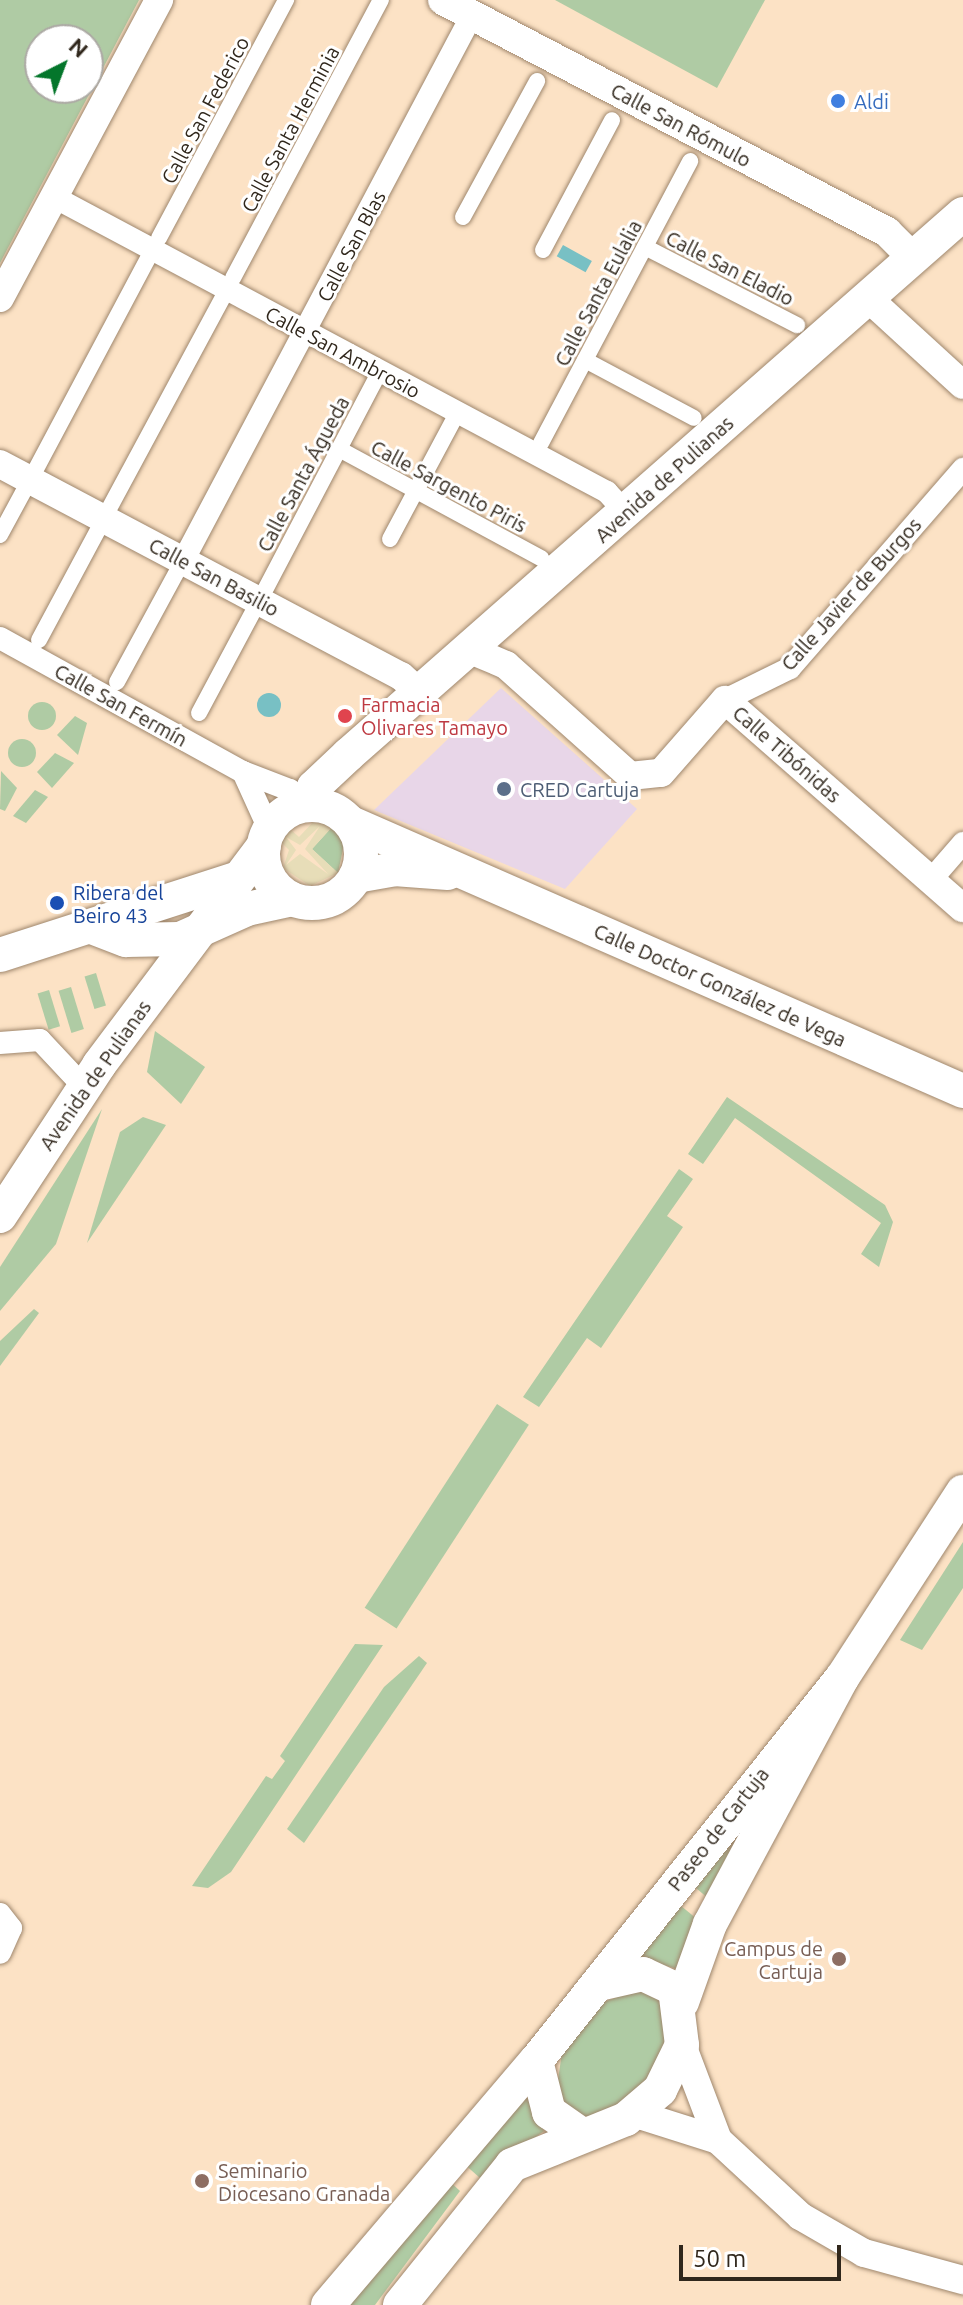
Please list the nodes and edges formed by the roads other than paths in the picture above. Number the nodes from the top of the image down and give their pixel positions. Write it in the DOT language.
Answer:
graph roads {
  1 [pos="159,0"];
  2 [pos="286,0"];
  3 [pos="381,0"];
  4 [pos="443,0"];
  5 [pos="472,15"];
  6 [pos="537,81"];
  7 [pos="612,120"];
  8 [pos="690,161"];
  9 [pos="54,197"];
  10 [pos="963,214"];
  11 [pos="463,217"];
  12 [pos="159,238"];
  13 [pos="645,247"];
  14 [pos="543,250"];
  15 [pos="150,255"];
  16 [pos="914,259"];
  17 [pos="233,278"];
  18 [pos="224,295"];
  19 [pos="0,298"];
  20 [pos="869,299"];
  21 [pos="797,325"];
  22 [pos="306,332"];
  23 [pos="585,360"];
  24 [pos="377,377"];
  25 [pos="963,385"];
  26 [pos="694,418"];
  27 [pos="454,419"];
  28 [pos="541,443"];
  29 [pos="339,449"];
  30 [pos="0,464"];
  31 [pos="36,469"];
  32 [pos="963,469"];
  33 [pos="26,487"];
  34 [pos="416,490"];
  35 [pos="110,507"];
  36 [pos="626,513"];
  37 [pos="100,526"];
  38 [pos="0,535"];
  39 [pos="390,539"];
  40 [pos="541,558"];
  41 [pos="181,564"];
  42 [pos="265,590"];
  43 [pos="255,608"];
  44 [pos="498,628"];
  45 [pos="0,638"];
  46 [pos="39,640"];
  47 [pos="473,651"];
  48 [pos="506,665"];
  49 [pos="117,682"];
  50 [pos="423,696"];
  51 [pos="725,700"];
  52 [pos="199,713"];
  53 [pos="366,746"];
  54 [pos="243,772"];
  55 [pos="304,805"];
  56 [pos="348,820"];
  57 [pos="266,837"];
  58 [pos="963,843"];
  59 [pos="356,876"];
  60 [pos="235,879"];
  61 [pos="476,879"];
  62 [pos="931,880"];
  63 [pos="292,899"];
  64 [pos="963,908"];
  65 [pos="94,928"];
  66 [pos="194,937"];
  67 [pos="126,940"];
  68 [pos="0,955"];
  69 [pos="156,988"];
  70 [pos="0,1043"];
  71 [pos="84,1087"];
  72 [pos="963,1091"];
  73 [pos="0,1216"];
  74 [pos="963,1492"];
  75 [pos="842,1678"];
  76 [pos="0,1914"];
  77 [pos="0,1953"];
  78 [pos="599,1984"];
  79 [pos="682,2002"];
  80 [pos="682,2045"];
  81 [pos="536,2061"];
  82 [pos="636,2114"];
  83 [pos="580,2134"];
  84 [pos="718,2140"];
  85 [pos="963,2280"];
  86 [pos="328,2305"];
  87 [pos="400,2305"];
  1 -- 9 [label="street"];
  2 -- 12 [label="street, Calle San Federico"];
  3 -- 17 [label="street, Calle Santa Herminia"];
  4 -- 5 [label="main road, Calle San Rómulo"];
  5 -- 16 [label="main road, Calle San Rómulo"];
  5 -- 22 [label="street, Calle San Blas"];
  6 -- 11 [label="street"];
  7 -- 14 [label="street"];
  8 -- 13 [label="street, Calle Santa Eulalia"];
  9 -- 19 [label="street"];
  9 -- 22 [label="street, Calle San Ambrosio"];
  10 -- 16 [label="main road, Avenida de Pulianas"];
  13 -- 21 [label="street, Calle San Eladio"];
  13 -- 23 [label="street, Calle Santa Eulalia"];
  15 -- 31 [label="street"];
  16 -- 20 [label="main road, Avenida de Pulianas"];
  18 -- 35 [label="street"];
  20 -- 25 [label="street"];
  20 -- 36 [label="main road, Avenida de Pulianas"];
  22 -- 36 [label="street, Calle San Ambrosio"];
  22 -- 41 [label="street, Calle San Blas"];
  23 -- 26 [label="street"];
  23 -- 28 [label="street, Calle Santa Eulalia"];
  24 -- 29 [label="street, Calle Santa Águeda"];
  27 -- 34 [label="street"];
  29 -- 34 [label="street, Calle Sargento Piris"];
  29 -- 42 [label="street, Calle Santa Águeda"];
  30 -- 41 [label="street, Calle San Basilio"];
  32 -- 51 [label="street, Calle Javier de Burgos"];
  33 -- 38 [label="street"];
  34 -- 39 [label="street"];
  34 -- 40 [label="street, Calle Sargento Piris"];
  36 -- 44 [label="main road, Avenida de Pulianas"];
  37 -- 46 [label="street"];
  41 -- 49 [label="street, Calle San Blas"];
  41 -- 50 [label="street, Calle San Basilio"];
  43 -- 52 [label="street"];
  44 -- 47 [label="main road, Avenida de Pulianas"];
  44 -- 48 [label="street"];
  45 -- 54 [label="street, Calle San Fermín"];
  47 -- 48 [label="street, Calle Tibónidas"];
  47 -- 50 [label="main road, Avenida de Pulianas"];
  48 -- 51 [label="street, Calle Tibónidas"];
  50 -- 53 [label="main road, Avenida de Pulianas"];
  51 -- 62 [label="street, Calle Tibónidas"];
  53 -- 55 [label="main road, Avenida de Pulianas"];
  53 -- 56 [label="main road"];
  54 -- 55 [label="street, Calle San Fermín"];
  54 -- 57 [label="street"];
  55 -- 56 [label="main road"];
  55 -- 57 [label="main road"];
  56 -- 59 [label="main road"];
  56 -- 61 [label="main road, Calle Doctor González de Vega"];
  57 -- 60 [label="main road, Avenida de Pulianas"];
  57 -- 63 [label="main road"];
  58 -- 62 [label="street"];
  59 -- 61 [label="main road, Calle Doctor González de Vega"];
  59 -- 63 [label="main road"];
  60 -- 65 [label="main road"];
  60 -- 66 [label="main road, Avenida de Pulianas"];
  61 -- 72 [label="main road, Calle Doctor González de Vega"];
  62 -- 64 [label="street, Calle Tibónidas"];
  63 -- 66 [label="main road, Avenida de Pulianas"];
  65 -- 67 [label="main road"];
  65 -- 68 [label="main road"];
  66 -- 67 [label="main road"];
  66 -- 69 [label="main road, Avenida de Pulianas"];
  67 -- 69 [label="main road"];
  69 -- 71 [label="main road, Avenida de Pulianas"];
  70 -- 71 [label="street"];
  71 -- 73 [label="main road, Avenida de Pulianas"];
  74 -- 75 [label="main road, Paseo de Cartuja"];
  75 -- 78 [label="main road, Paseo de Cartuja"];
  75 -- 79 [label="main road, Paseo de Cartuja"];
  76 -- 77 [label="street"];
  78 -- 79 [label="main road"];
  78 -- 81 [label="main road, Paseo de Cartuja"];
  79 -- 80 [label="main road, Paseo de Cartuja"];
  80 -- 82 [label="main road, Paseo de Cartuja"];
  80 -- 84 [label="street"];
  81 -- 83 [label="main road"];
  81 -- 86 [label="main road, Paseo de Cartuja"];
  82 -- 83 [label="main road, Paseo de Cartuja"];
  82 -- 84 [label="street"];
  83 -- 87 [label="main road, Paseo de Cartuja"];
  84 -- 85 [label="street"];
}
